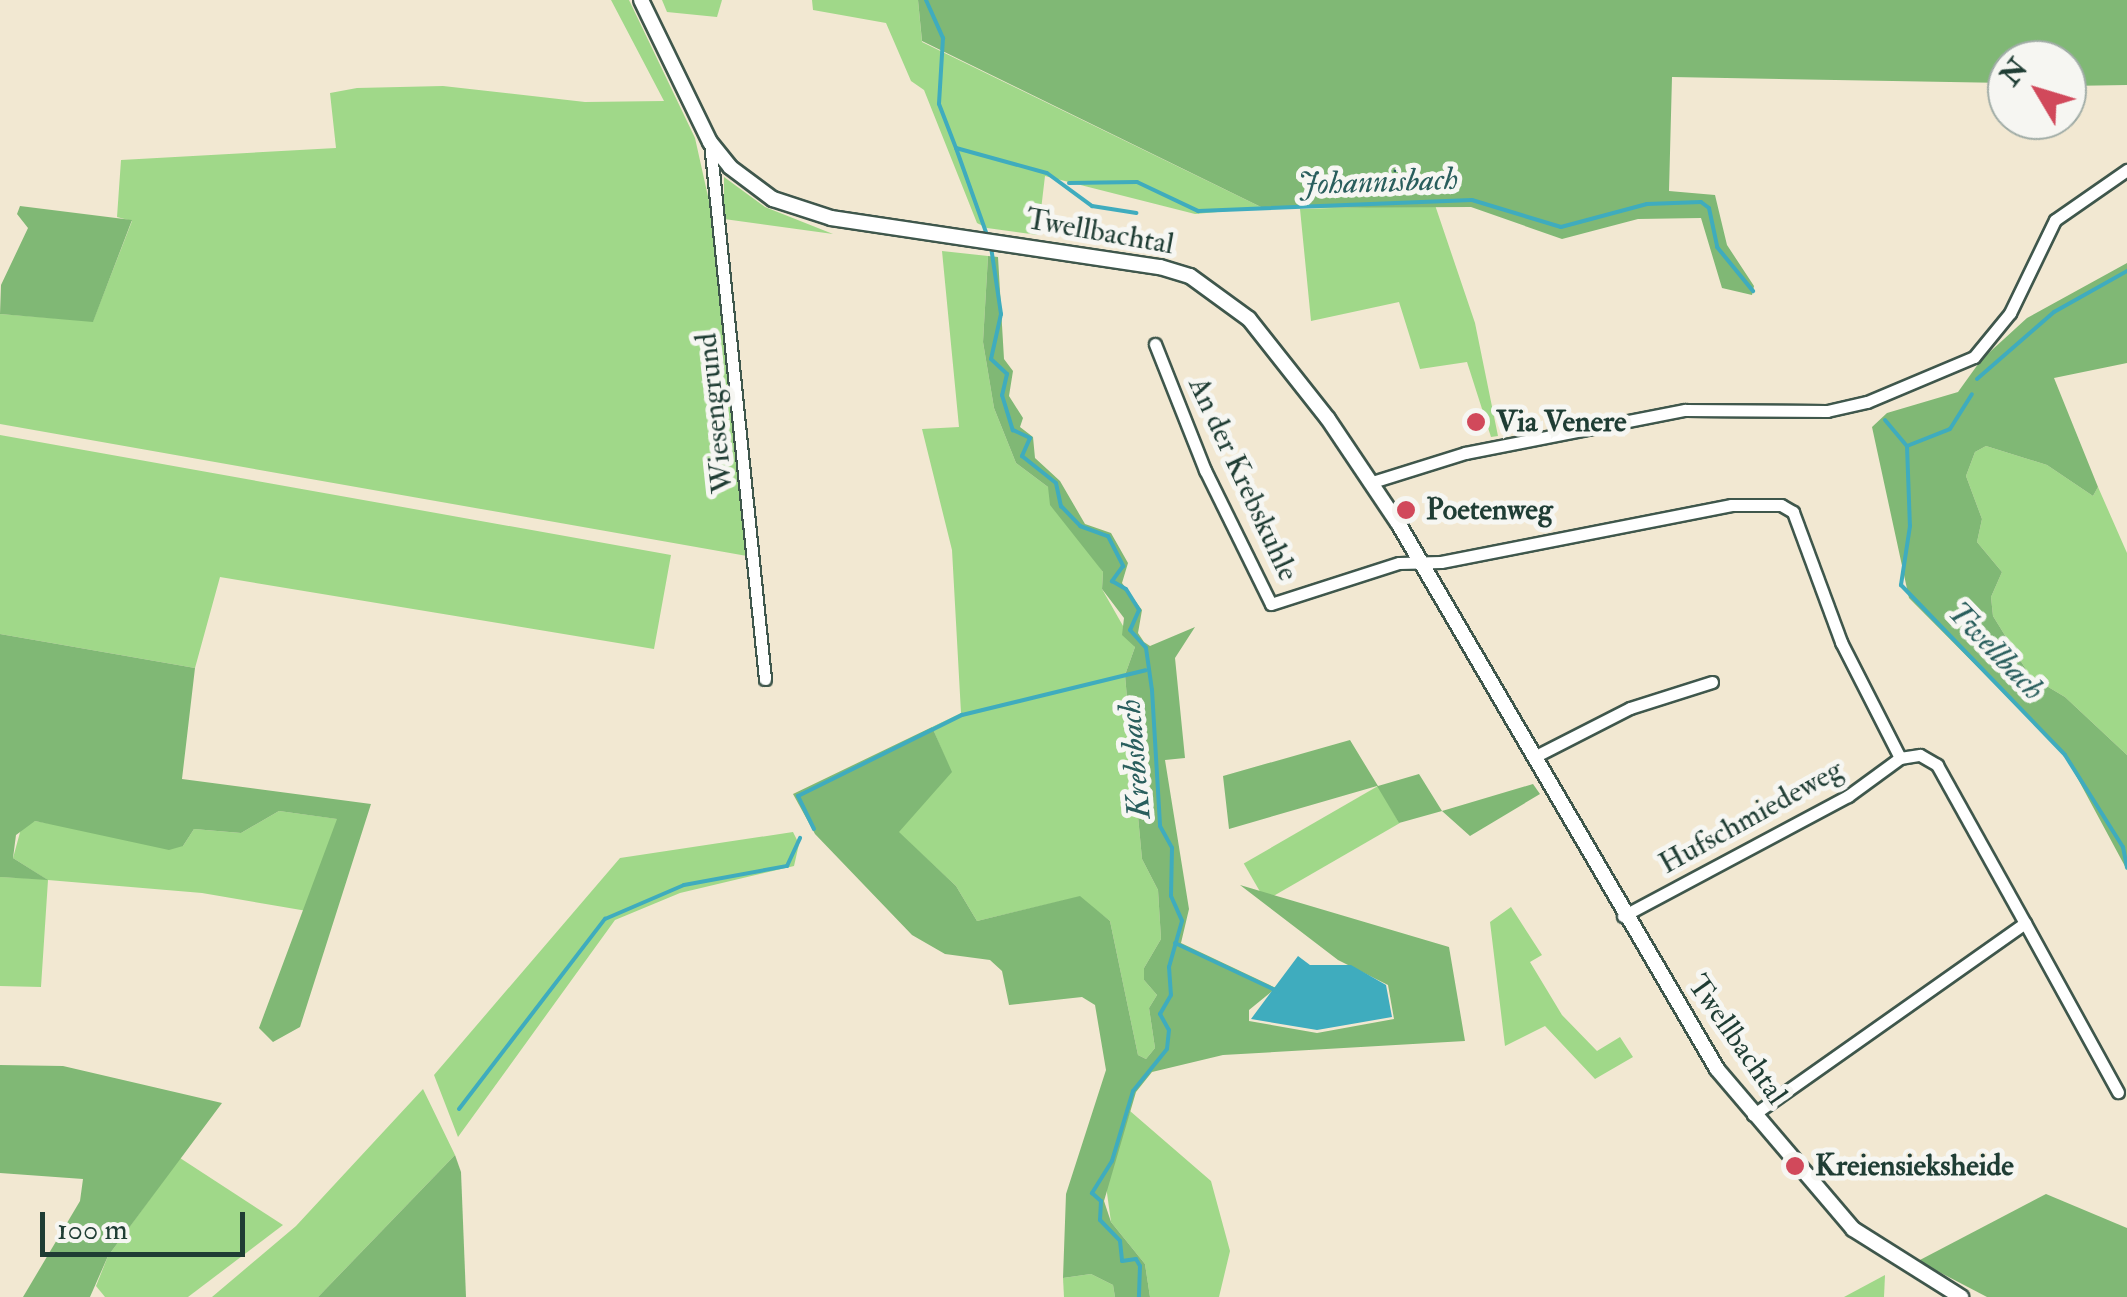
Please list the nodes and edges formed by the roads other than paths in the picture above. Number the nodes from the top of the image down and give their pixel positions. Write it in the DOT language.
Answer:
graph roads {
  1 [pos="641,0"];
  2 [pos="710,142"];
  3 [pos="2127,170"];
  4 [pos="1155,344"];
  5 [pos="1372,482"];
  6 [pos="1420,562"];
  7 [pos="765,679"];
  8 [pos="1712,682"];
  9 [pos="1534,757"];
  10 [pos="1900,758"];
  11 [pos="1624,916"];
  12 [pos="2025,923"];
  13 [pos="2118,1092"];
  14 [pos="1753,1115"];
  15 [pos="1961,1297"];
  1 -- 2 [label="street, Twellbachtal"];
  2 -- 5 [label="street, Twellbachtal"];
  2 -- 7 [label="street, Wiesengrund"];
  3 -- 5 [label="street"];
  4 -- 6 [label="street, An der Krebskuhle"];
  5 -- 6 [label="street, Twellbachtal"];
  6 -- 9 [label="street, Twellbachtal"];
  6 -- 10 [label="street"];
  8 -- 9 [label="street"];
  9 -- 11 [label="street, Twellbachtal"];
  10 -- 11 [label="street, Hufschmiedeweg"];
  10 -- 12 [label="street"];
  11 -- 14 [label="street, Twellbachtal"];
  12 -- 13 [label="street"];
  12 -- 14 [label="street"];
  14 -- 15 [label="street, Twellbachtal"];
}
